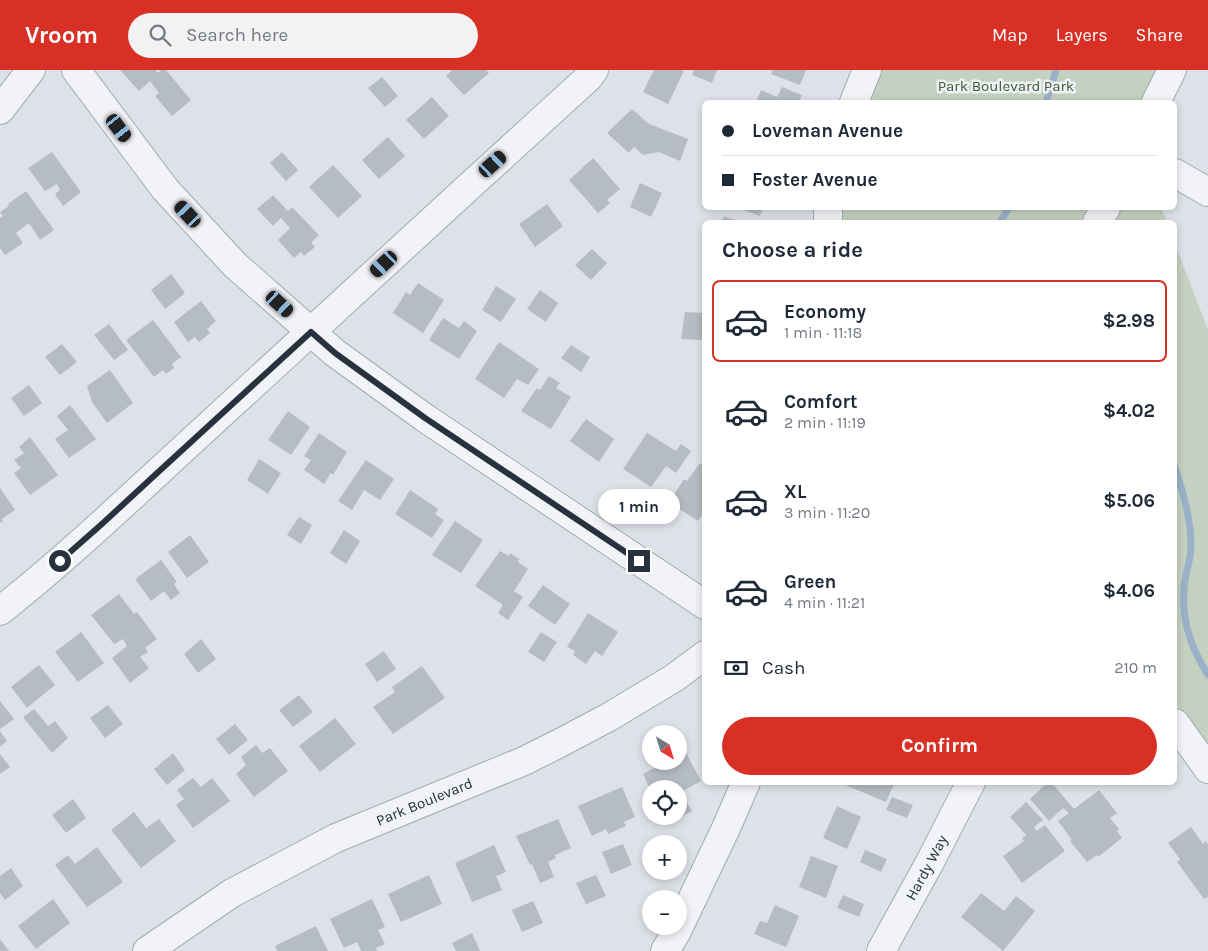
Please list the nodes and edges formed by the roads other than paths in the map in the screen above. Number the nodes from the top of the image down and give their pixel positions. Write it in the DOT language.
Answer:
graph roads {
  1 [pos="31,70"];
  2 [pos="76,70"];
  3 [pos="594,70"];
  4 [pos="867,70"];
  5 [pos="1172,70"];
  6 [pos="855,100"];
  7 [pos="1157,100"];
  8 [pos="0,110"];
  9 [pos="1177,174"];
  10 [pos="1208,192"];
  11 [pos="311,332"];
  12 [pos="702,603"];
  13 [pos="0,611"];
  14 [pos="702,657"];
  15 [pos="1177,727"];
  16 [pos="1208,769"];
  17 [pos="745,785"];
  18 [pos="969,785"];
  19 [pos="147,951"];
  20 [pos="666,951"];
  21 [pos="882,951"];
  1 -- 8 [label="street"];
  2 -- 11 [label="street"];
  3 -- 11 [label="street"];
  4 -- 6 [label="street"];
  5 -- 7 [label="street"];
  9 -- 10 [label="street"];
  11 -- 12 [label="street"];
  11 -- 13 [label="street"];
  14 -- 19 [label="street, Park Boulevard"];
  15 -- 16 [label="street"];
  17 -- 20 [label="street"];
  18 -- 21 [label="street, Hardy Way"];
}
